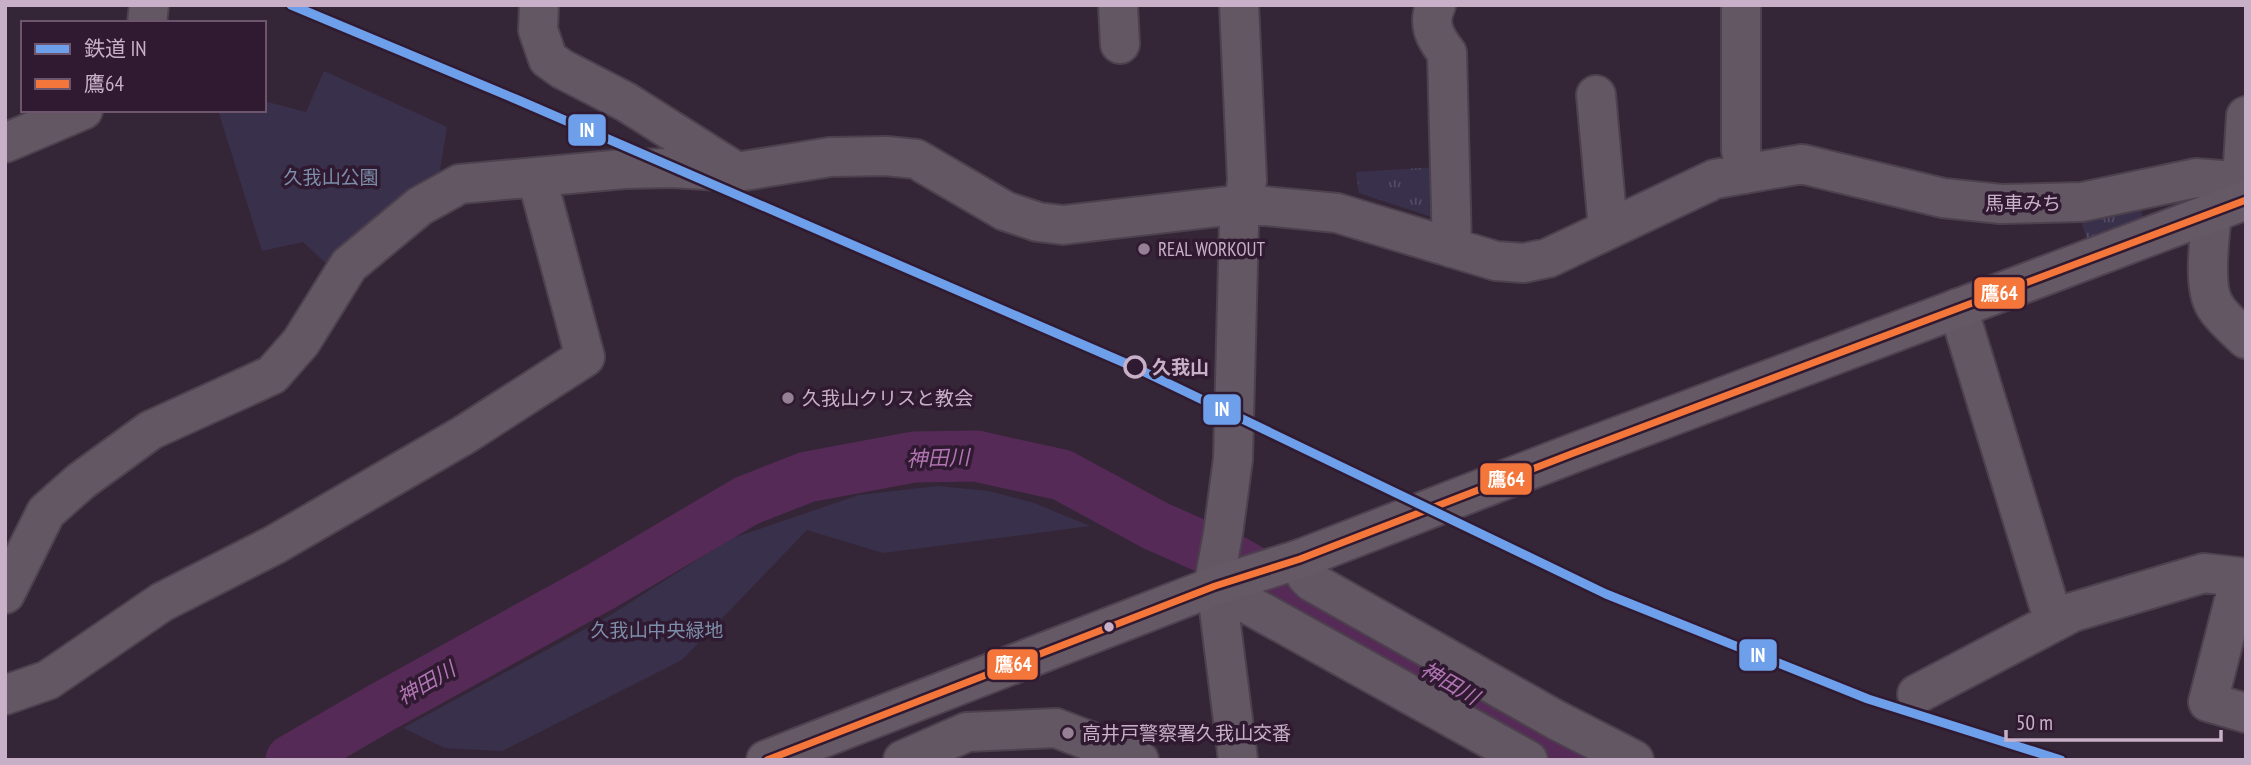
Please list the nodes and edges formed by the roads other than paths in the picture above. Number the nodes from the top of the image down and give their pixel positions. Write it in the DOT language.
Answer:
graph roads {
  1 [pos="539,5"];
  2 [pos="1118,5"];
  3 [pos="1239,5"];
  4 [pos="1436,5"];
  5 [pos="1741,5"];
  6 [pos="1120,44"];
  7 [pos="1597,95"];
  8 [pos="77,112"];
  9 [pos="2246,116"];
  10 [pos="5,143"];
  11 [pos="737,172"];
  12 [pos="1745,174"];
  13 [pos="537,178"];
  14 [pos="2236,194"];
  15 [pos="1244,204"];
  16 [pos="1608,228"];
  17 [pos="1451,248"];
  18 [pos="1958,309"];
  19 [pos="2246,338"];
  20 [pos="1288,564"];
  21 [pos="1220,582"];
  22 [pos="5,594"];
  23 [pos="2054,622"];
  24 [pos="1917,694"];
  25 [pos="5,695"];
  26 [pos="2246,713"];
  27 [pos="805,753"];
  28 [pos="766,760"];
  29 [pos="903,760"];
  30 [pos="1139,760"];
  31 [pos="1238,760"];
  32 [pos="1528,760"];
  33 [pos="1634,760"];
  1 -- 11 [label="street"];
  2 -- 6 [label="street"];
  3 -- 15 [label="street"];
  4 -- 17 [label="street"];
  5 -- 12 [label="street"];
  7 -- 16 [label="street"];
  8 -- 10 [label="street"];
  9 -- 14 [label="street"];
  11 -- 13 [label="street"];
  11 -- 15 [label="street"];
  12 -- 14 [label="street, 馬車みち"];
  12 -- 16 [label="street"];
  13 -- 22 [label="street"];
  13 -- 25 [label="street"];
  14 -- 18 [label="main road"];
  14 -- 19 [label="street"];
  15 -- 17 [label="street"];
  15 -- 21 [label="street"];
  16 -- 17 [label="street"];
  18 -- 20 [label="main road"];
  18 -- 23 [label="street"];
  20 -- 21 [label="main road"];
  20 -- 33 [label="street"];
  21 -- 27 [label="main road"];
  21 -- 31 [label="street"];
  21 -- 32 [label="street"];
  23 -- 24 [label="street"];
  23 -- 26 [label="street"];
  27 -- 28 [label="main road"];
  29 -- 30 [label="street"];
}
